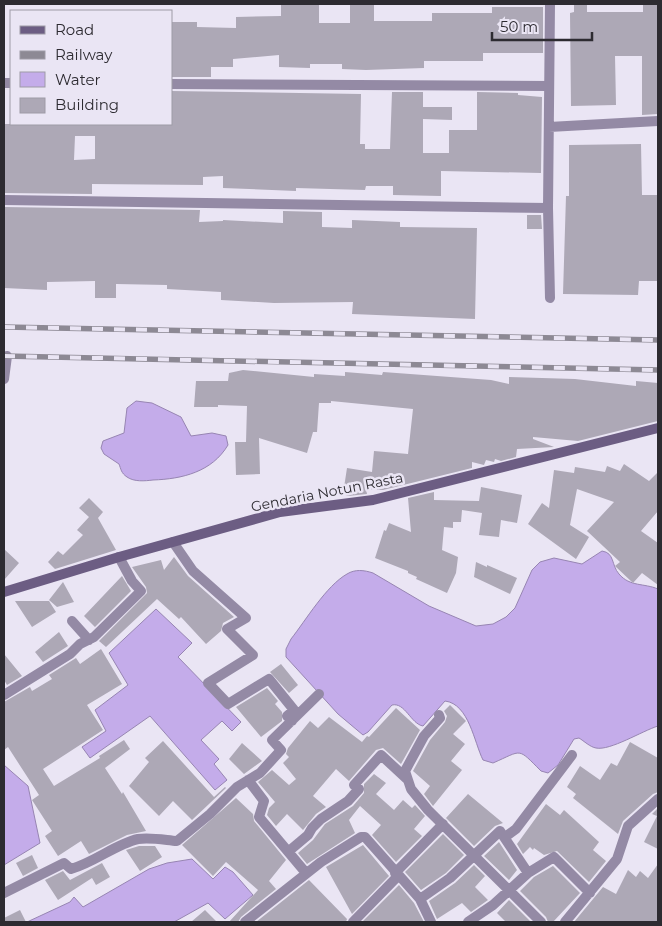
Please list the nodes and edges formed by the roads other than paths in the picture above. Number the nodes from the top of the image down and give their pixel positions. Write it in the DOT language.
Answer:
graph roads {
  1 [pos="550,4"];
  2 [pos="172,84"];
  3 [pos="549,86"];
  4 [pos="658,122"];
  5 [pos="549,127"];
  6 [pos="4,200"];
  7 [pos="548,208"];
  8 [pos="550,298"];
  9 [pos="6,356"];
  10 [pos="4,378"];
  11 [pos="658,428"];
  12 [pos="173,542"];
  13 [pos="119,557"];
  14 [pos="4,592"];
  15 [pos="72,621"];
  16 [pos="89,640"];
  17 [pos="320,694"];
  18 [pos="4,695"];
  19 [pos="438,715"];
  20 [pos="292,721"];
  21 [pos="572,755"];
  22 [pos="407,779"];
  23 [pos="248,780"];
  24 [pos="658,799"];
  25 [pos="443,824"];
  26 [pos="505,837"];
  27 [pos="289,851"];
  28 [pos="474,856"];
  29 [pos="306,873"];
  30 [pos="528,873"];
  31 [pos="397,875"];
  32 [pos="509,890"];
  33 [pos="4,893"];
  34 [pos="590,894"];
  35 [pos="420,899"];
  36 [pos="251,920"];
  37 [pos="353,922"];
  38 [pos="431,922"];
  39 [pos="468,922"];
  40 [pos="541,922"];
  41 [pos="565,922"];
  1 -- 3 [label="street"];
  2 -- 3 [label="street"];
  3 -- 5 [label="street"];
  4 -- 5 [label="street"];
  5 -- 7 [label="street"];
  6 -- 7 [label="street"];
  7 -- 8 [label="street"];
  9 -- 10 [label="street"];
  11 -- 12 [label="main road, Gendaria Notun Rasta"];
  12 -- 13 [label="main road, Gendaria Notun Rasta"];
  12 -- 20 [label="street"];
  13 -- 14 [label="main road, Gendaria Notun Rasta"];
  13 -- 16 [label="street"];
  15 -- 16 [label="street"];
  16 -- 18 [label="street"];
  17 -- 20 [label="street"];
  19 -- 22 [label="street"];
  20 -- 23 [label="street"];
  21 -- 26 [label="street"];
  22 -- 25 [label="street"];
  22 -- 27 [label="street"];
  23 -- 27 [label="street"];
  23 -- 33 [label="street"];
  24 -- 34 [label="street"];
  25 -- 28 [label="street"];
  25 -- 31 [label="street"];
  26 -- 28 [label="street"];
  26 -- 30 [label="street"];
  27 -- 29 [label="street"];
  28 -- 32 [label="street"];
  28 -- 35 [label="street"];
  29 -- 31 [label="street"];
  29 -- 36 [label="street"];
  30 -- 32 [label="street"];
  30 -- 34 [label="street"];
  31 -- 35 [label="street"];
  31 -- 37 [label="street"];
  32 -- 39 [label="street"];
  32 -- 40 [label="street"];
  34 -- 41 [label="street"];
  35 -- 38 [label="street"];
}
